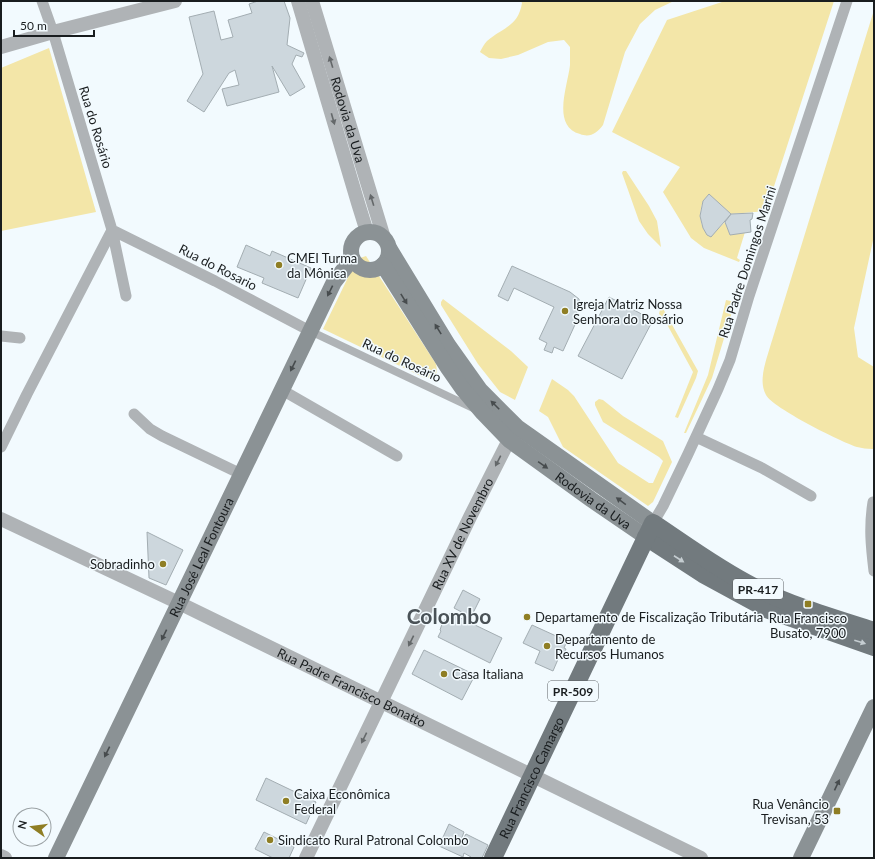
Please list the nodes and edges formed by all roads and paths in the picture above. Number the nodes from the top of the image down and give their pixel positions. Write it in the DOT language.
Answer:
graph roads {
  1 [pos="42,1"];
  2 [pos="175,1"];
  3 [pos="298,1"];
  4 [pos="312,1"];
  5 [pos="847,1"];
  6 [pos="53,32"];
  7 [pos="1,46"];
  8 [pos="112,230"];
  9 [pos="367,232"];
  10 [pos="386,243"];
  11 [pos="352,259"];
  12 [pos="383,266"];
  13 [pos="126,296"];
  14 [pos="310,331"];
  15 [pos="1,336"];
  16 [pos="20,338"];
  17 [pos="282,390"];
  18 [pos="483,413"];
  19 [pos="134,414"];
  20 [pos="513,433"];
  21 [pos="696,437"];
  22 [pos="1,447"];
  23 [pos="397,456"];
  24 [pos="241,474"];
  25 [pos="811,496"];
  26 [pos="873,502"];
  27 [pos="1,520"];
  28 [pos="650,530"];
  29 [pos="874,571"];
  30 [pos="179,604"];
  31 [pos="874,631"];
  32 [pos="874,647"];
  33 [pos="381,703"];
  34 [pos="874,707"];
  35 [pos="532,776"];
  36 [pos="1,856"];
  37 [pos="5,858"];
  38 [pos="56,858"];
  39 [pos="306,858"];
  40 [pos="493,858"];
  41 [pos="701,858"];
  42 [pos="801,858"];
  1 -- 6 [label="street, Rua do Rosário"];
  2 -- 6 [label="street"];
  3 -- 9 [label="street, Rodovia da Uva, one-way"];
  10 -- 4 [label="street, Rodovia da Uva / PR-417, one-way"];
  5 -- 21 [label="street, Rua Padre Domingos Marini"];
  6 -- 7 [label="street"];
  6 -- 8 [label="street, Rua do Rosário"];
  8 -- 13 [label="street, Rua do Rosário"];
  8 -- 14 [label="street, Rua do Rosario"];
  8 -- 22 [label="street"];
  9 -- 10 [label="main road"];
  9 -- 11 [label="main road"];
  10 -- 12 [label="main road"];
  20 -- 10 [label="main road, Rodovia da Uva / PR-417, one-way"];
  11 -- 12 [label="main road"];
  11 -- 14 [label="main road, Rua José Leal Fontoura, one-way"];
  12 -- 18 [label="main road, Rodovia da Uva / PR-417, one-way"];
  14 -- 17 [label="main road, Rua José Leal Fontoura, one-way"];
  14 -- 18 [label="street, Rua do Rosário"];
  15 -- 16 [label="street"];
  17 -- 23 [label="street"];
  17 -- 24 [label="main road, Rua José Leal Fontoura"];
  18 -- 20 [label="main road, Rodovia da Uva / PR-417"];
  19 -- 24 [label="street"];
  20 -- 28 [label="main road, Rodovia da Uva / PR-417"];
  20 -- 33 [label="street, Rua XV de Novembro, one-way"];
  21 -- 25 [label="street"];
  21 -- 28 [label="street, Rua Padre Domingos Marini"];
  24 -- 30 [label="main road, Rua José Leal Fontoura"];
  26 -- 29 [label="street"];
  27 -- 30 [label="street, Rua Padre Francisco Bonatto"];
  28 -- 31 [label="main road, Rodovia da Uva / PR-417"];
  28 -- 32 [label="main road, Rodovia da Uva / PR-417, one-way"];
  28 -- 35 [label="main road, Rua Francisco Camargo / PR-509"];
  30 -- 33 [label="street, Rua Padre Francisco Bonatto"];
  30 -- 38 [label="main road, Rua José Leal Fontoura, one-way"];
  33 -- 35 [label="street, Rua Padre Francisco Bonatto"];
  33 -- 39 [label="street, Rua XV de Novembro, one-way"];
  42 -- 34 [label="main road, one-way"];
  35 -- 40 [label="main road, Rua Francisco Camargo / PR-509"];
  35 -- 41 [label="street, Rua Padre Francisco Bonatto"];
  36 -- 37 [label="street"];
}
